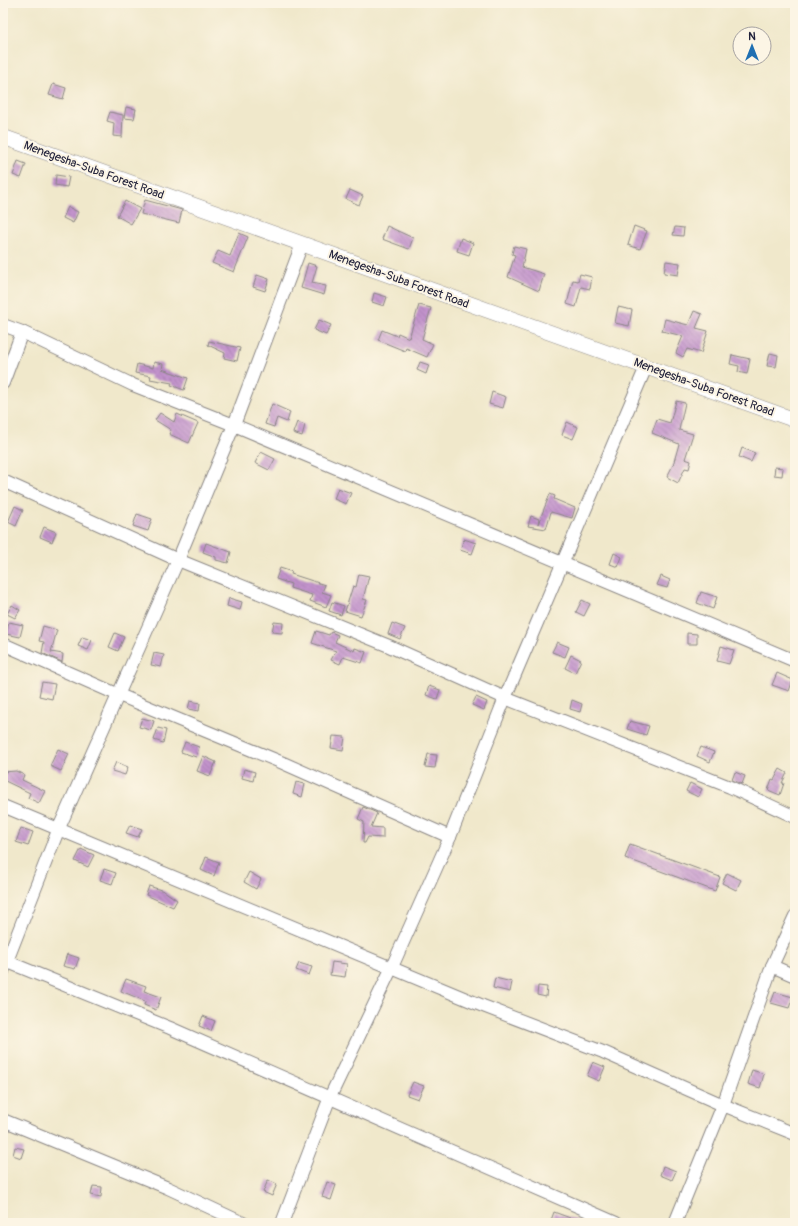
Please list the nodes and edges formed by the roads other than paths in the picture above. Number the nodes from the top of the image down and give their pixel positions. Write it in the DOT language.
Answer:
graph roads {
  1 [pos="3,137"];
  2 [pos="302,244"];
  3 [pos="3,325"];
  4 [pos="22,332"];
  5 [pos="646,367"];
  6 [pos="3,384"];
  7 [pos="795,420"];
  8 [pos="234,425"];
  9 [pos="3,481"];
  10 [pos="178,560"];
  11 [pos="564,562"];
  12 [pos="3,644"];
  13 [pos="795,661"];
  14 [pos="118,695"];
  15 [pos="505,698"];
  16 [pos="3,806"];
  17 [pos="795,817"];
  18 [pos="59,828"];
  19 [pos="450,837"];
  20 [pos="795,916"];
  21 [pos="4,964"];
  22 [pos="772,966"];
  23 [pos="392,967"];
  24 [pos="795,976"];
  25 [pos="330,1097"];
  26 [pos="723,1105"];
  27 [pos="3,1120"];
  28 [pos="795,1134"];
  29 [pos="242,1223"];
  30 [pos="282,1223"];
  31 [pos="616,1223"];
  32 [pos="675,1223"];
  1 -- 2 [label="street, Menegesha-Suba Forest Road"];
  2 -- 5 [label="street, Menegesha-Suba Forest Road"];
  2 -- 8 [label="street"];
  3 -- 4 [label="street"];
  4 -- 6 [label="street"];
  4 -- 8 [label="street"];
  5 -- 7 [label="street, Menegesha-Suba Forest Road"];
  5 -- 11 [label="street"];
  8 -- 10 [label="street"];
  8 -- 11 [label="street"];
  9 -- 10 [label="street"];
  10 -- 14 [label="street"];
  10 -- 15 [label="street"];
  11 -- 13 [label="street"];
  11 -- 15 [label="street"];
  12 -- 14 [label="street"];
  14 -- 18 [label="street"];
  14 -- 19 [label="street"];
  15 -- 17 [label="street"];
  15 -- 19 [label="street"];
  16 -- 18 [label="street"];
  18 -- 21 [label="street"];
  18 -- 23 [label="street"];
  19 -- 23 [label="street"];
  20 -- 22 [label="street"];
  21 -- 25 [label="street"];
  22 -- 24 [label="street"];
  22 -- 26 [label="street"];
  23 -- 25 [label="street"];
  23 -- 26 [label="street"];
  25 -- 30 [label="street"];
  25 -- 31 [label="street"];
  26 -- 28 [label="street"];
  26 -- 32 [label="street"];
  27 -- 29 [label="street"];
}
